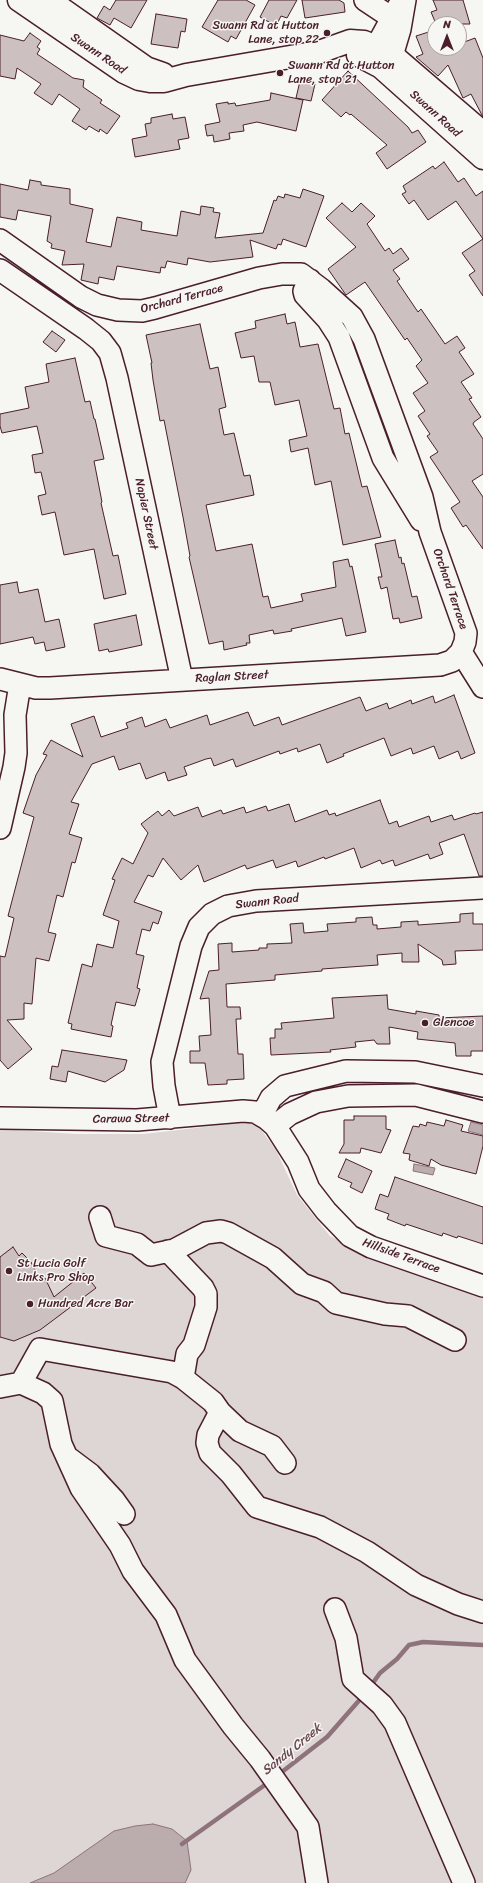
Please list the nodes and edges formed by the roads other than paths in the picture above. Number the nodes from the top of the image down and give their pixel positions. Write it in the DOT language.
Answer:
graph roads {
  1 [pos="19,0"];
  2 [pos="49,0"];
  3 [pos="366,0"];
  4 [pos="404,0"];
  5 [pos="392,18"];
  6 [pos="381,55"];
  7 [pos="186,75"];
  8 [pos="483,133"];
  9 [pos="483,158"];
  10 [pos="0,240"];
  11 [pos="0,270"];
  12 [pos="461,652"];
  13 [pos="0,679"];
  14 [pos="182,680"];
  15 [pos="20,684"];
  16 [pos="483,687"];
  17 [pos="15,715"];
  18 [pos="0,743"];
  19 [pos="0,828"];
  20 [pos="483,888"];
  21 [pos="162,1062"];
  22 [pos="483,1086"];
  23 [pos="483,1112"];
  24 [pos="0,1118"];
  25 [pos="170,1118"];
  26 [pos="146,1120"];
  27 [pos="268,1120"];
  28 [pos="100,1217"];
  29 [pos="168,1252"];
  30 [pos="483,1286"];
  31 [pos="455,1340"];
  32 [pos="183,1378"];
  33 [pos="21,1383"];
  34 [pos="0,1387"];
  35 [pos="220,1412"];
  36 [pos="68,1457"];
  37 [pos="285,1463"];
  38 [pos="124,1514"];
  39 [pos="335,1609"];
  40 [pos="483,1612"];
  41 [pos="317,1883"];
  42 [pos="464,1883"];
  1 -- 7 [label="main road, Swann Road"];
  2 -- 7 [label="main road, Swann Road"];
  3 -- 5 [label="street"];
  4 -- 5 [label="street"];
  4 -- 6 [label="street"];
  5 -- 6 [label="street"];
  6 -- 7 [label="main road, Swann Road"];
  6 -- 8 [label="main road, Swann Road"];
  6 -- 9 [label="main road, Swann Road"];
  10 -- 12 [label="street, Orchard Terrace"];
  11 -- 14 [label="street, Napier Street"];
  12 -- 14 [label="street, Raglan Street"];
  12 -- 16 [label="street"];
  13 -- 15 [label="street, Raglan Street"];
  14 -- 15 [label="street, Raglan Street"];
  15 -- 17 [label="street"];
  17 -- 18 [label="street"];
  17 -- 19 [label="street"];
  20 -- 21 [label="street, Swann Road"];
  21 -- 25 [label="street, Swann Road"];
  21 -- 26 [label="street, Swann Road"];
  22 -- 27 [label="street"];
  23 -- 27 [label="street"];
  24 -- 26 [label="street, Carawa Street"];
  25 -- 26 [label="street, Carawa Street"];
  25 -- 27 [label="street, Carawa Street"];
  27 -- 30 [label="street, Hillside Terrace"];
  28 -- 29 [label="street"];
  29 -- 31 [label="street"];
  29 -- 32 [label="street"];
  32 -- 33 [label="street"];
  32 -- 35 [label="street"];
  33 -- 34 [label="street"];
  33 -- 36 [label="street"];
  35 -- 37 [label="street"];
  35 -- 40 [label="street"];
  36 -- 38 [label="street"];
  36 -- 41 [label="street"];
  39 -- 42 [label="street"];
}
